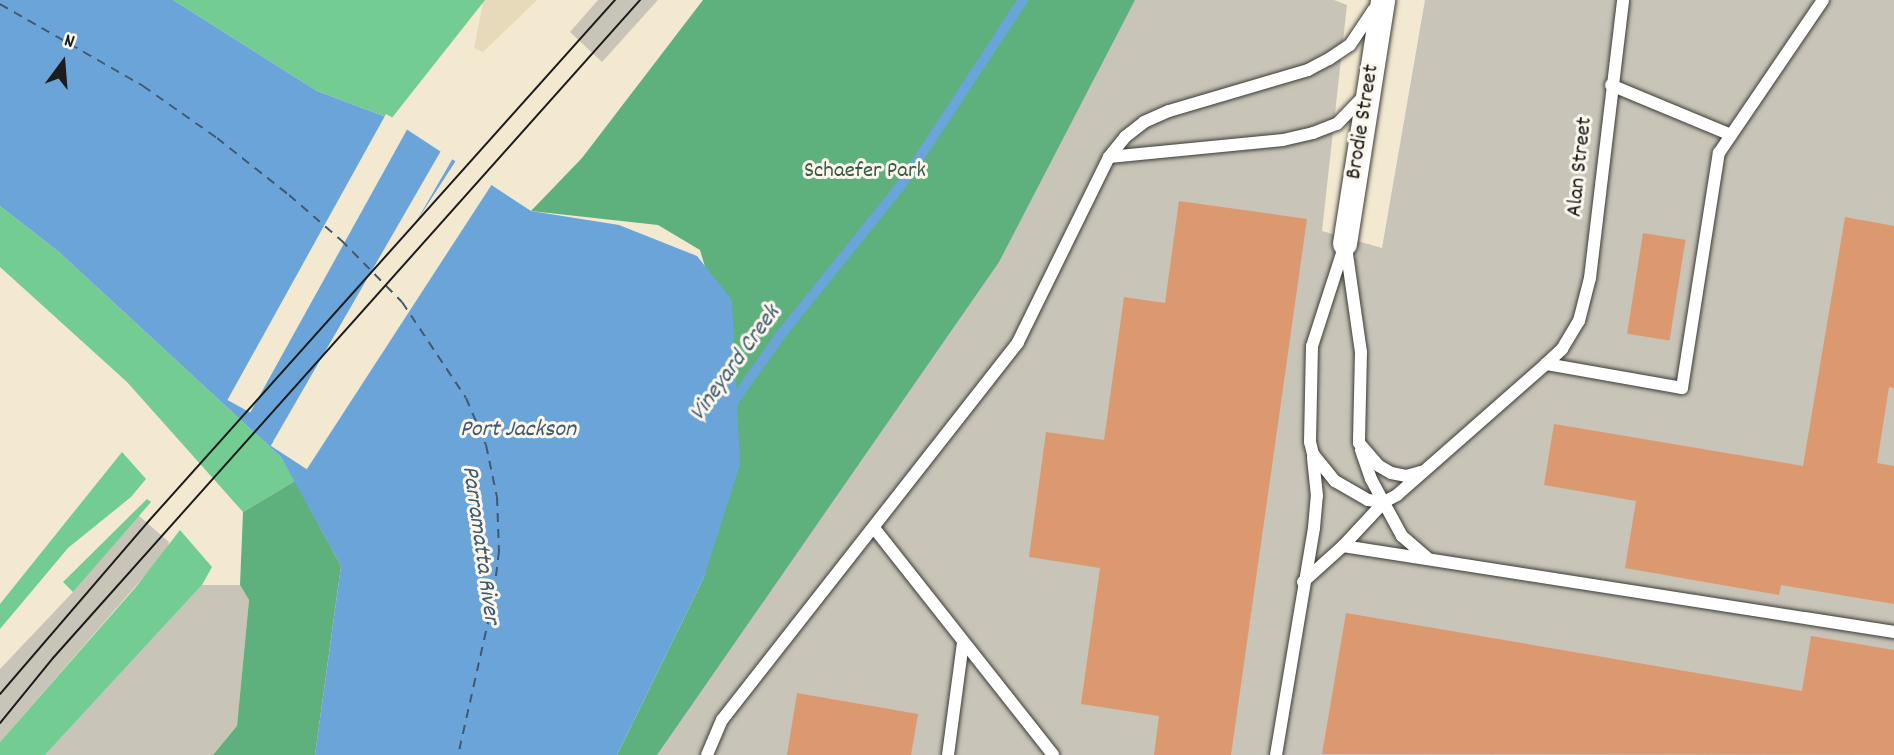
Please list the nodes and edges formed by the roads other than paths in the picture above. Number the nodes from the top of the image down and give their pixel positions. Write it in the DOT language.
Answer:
graph roads {
  1 [pos="1381,0"];
  2 [pos="1623,0"];
  3 [pos="1823,0"];
  4 [pos="1611,85"];
  5 [pos="1368,90"];
  6 [pos="1731,135"];
  7 [pos="1109,158"];
  8 [pos="1345,244"];
  9 [pos="1546,364"];
  10 [pos="1359,443"];
  11 [pos="1313,454"];
  12 [pos="1425,471"];
  13 [pos="1384,502"];
  14 [pos="874,528"];
  15 [pos="1343,546"];
  16 [pos="1427,558"];
  17 [pos="1303,582"];
  18 [pos="1894,632"];
  19 [pos="963,642"];
  20 [pos="706,755"];
  21 [pos="948,755"];
  22 [pos="1053,755"];
  23 [pos="1276,755"];
  1 -- 5 [label="street, Brodie Street"];
  1 -- 7 [label="lane"];
  2 -- 4 [label="lane, Alan Street"];
  3 -- 6 [label="lane"];
  4 -- 6 [label="lane"];
  4 -- 9 [label="lane, Alan Street"];
  5 -- 7 [label="lane"];
  5 -- 8 [label="street, Brodie Street"];
  6 -- 9 [label="lane"];
  7 -- 14 [label="lane"];
  8 -- 10 [label="lane"];
  8 -- 11 [label="lane"];
  9 -- 12 [label="lane"];
  10 -- 12 [label="lane"];
  10 -- 13 [label="lane"];
  11 -- 13 [label="lane"];
  11 -- 17 [label="lane"];
  12 -- 13 [label="lane"];
  13 -- 15 [label="lane"];
  13 -- 16 [label="lane"];
  14 -- 19 [label="lane"];
  14 -- 20 [label="lane"];
  15 -- 16 [label="lane"];
  15 -- 17 [label="lane"];
  16 -- 18 [label="lane"];
  17 -- 23 [label="lane"];
  19 -- 21 [label="lane"];
  19 -- 22 [label="lane"];
}
